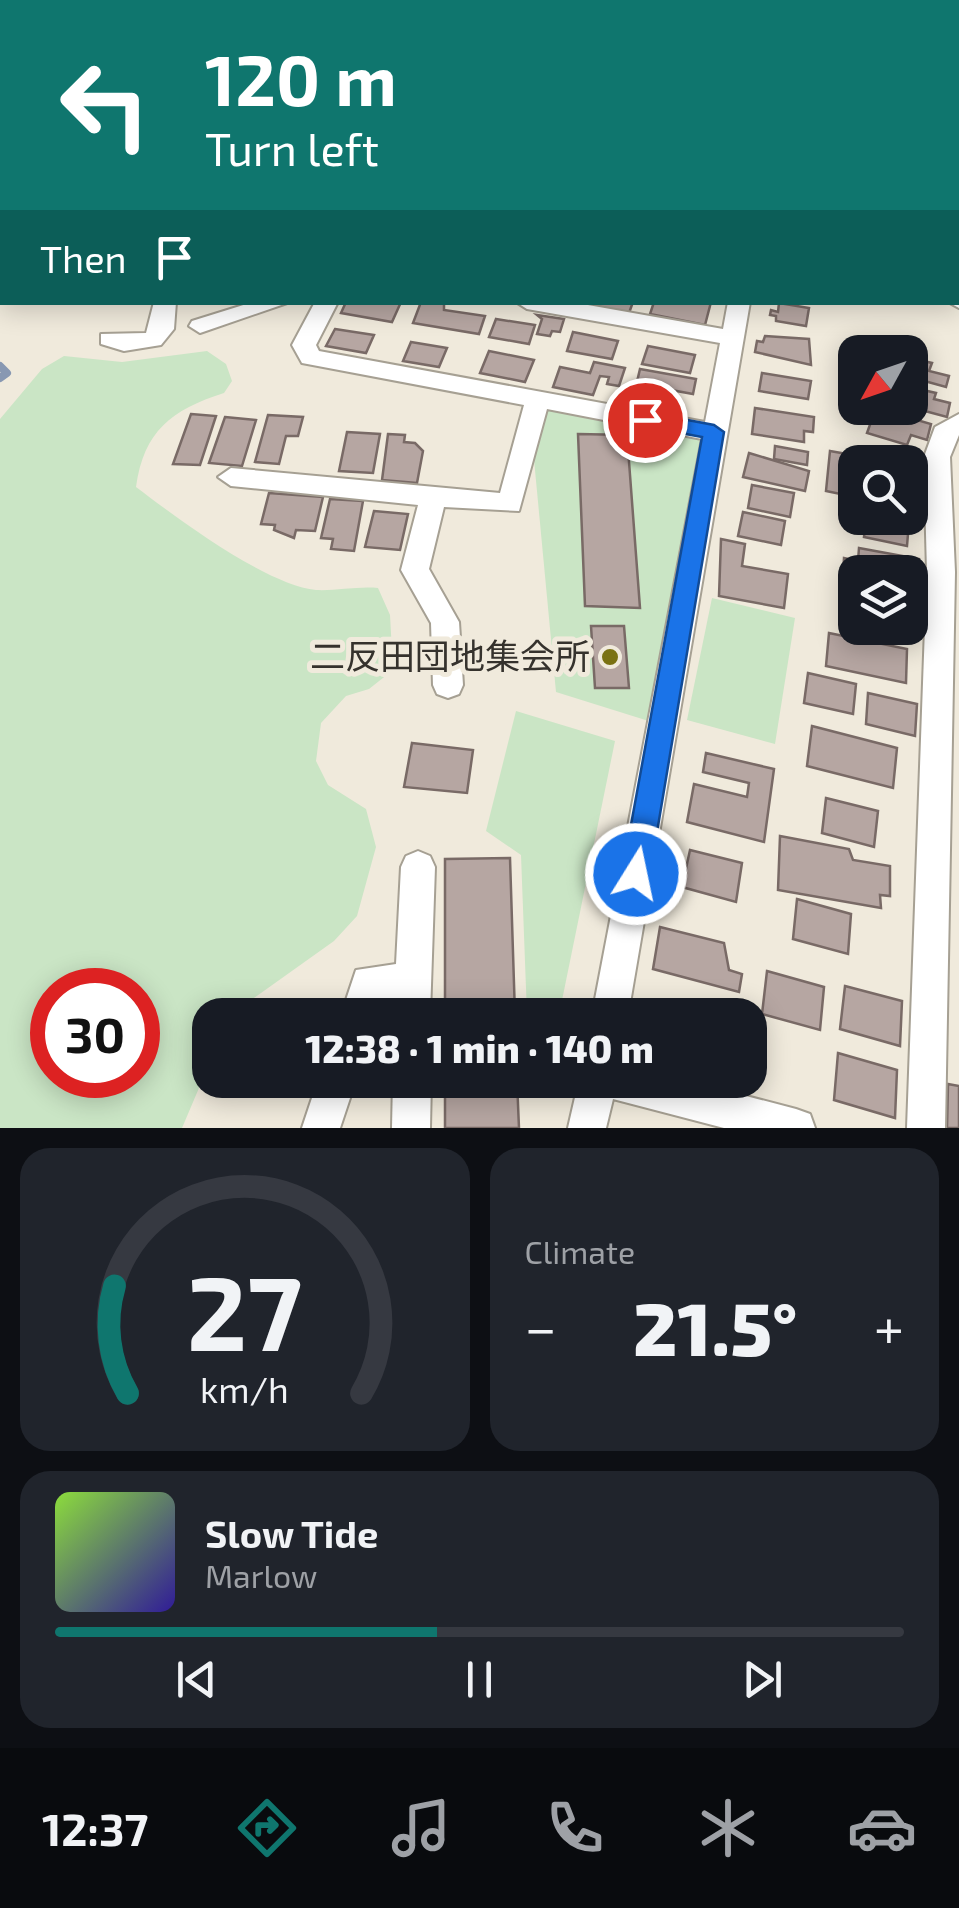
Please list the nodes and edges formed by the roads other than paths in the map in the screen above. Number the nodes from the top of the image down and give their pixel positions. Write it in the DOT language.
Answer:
graph roads {
  1 [pos="165,305"];
  2 [pos="269,305"];
  3 [pos="325,305"];
  4 [pos="544,305"];
  5 [pos="738,305"];
  6 [pos="200,326"];
  7 [pos="108,338"];
  8 [pos="732,338"];
  9 [pos="542,400"];
  10 [pos="959,423"];
  11 [pos="714,432"];
  12 [pos="231,476"];
  13 [pos="434,495"];
  14 [pos="448,685"];
  15 [pos="948,714"];
  16 [pos="418,867"];
  17 [pos="364,998"];
  18 [pos="413,998"];
  19 [pos="613,998"];
  20 [pos="331,1098"];
  21 [pos="412,1098"];
  22 [pos="594,1098"];
  23 [pos="682,1098"];
  24 [pos="321,1128"];
  25 [pos="411,1128"];
  26 [pos="587,1128"];
  27 [pos="796,1128"];
  28 [pos="926,1128"];
  1 -- 7 [label="street"];
  2 -- 6 [label="street"];
  3 -- 9 [label="street"];
  4 -- 8 [label="street"];
  5 -- 8 [label="street"];
  8 -- 11 [label="street"];
  9 -- 11 [label="street"];
  9 -- 13 [label="street"];
  10 -- 15 [label="street"];
  11 -- 19 [label="street"];
  12 -- 13 [label="street"];
  13 -- 14 [label="street"];
  15 -- 28 [label="street"];
  16 -- 18 [label="street"];
  17 -- 18 [label="street"];
  20 -- 24 [label="street"];
  21 -- 25 [label="street"];
  22 -- 26 [label="street"];
  23 -- 27 [label="street"];
}
